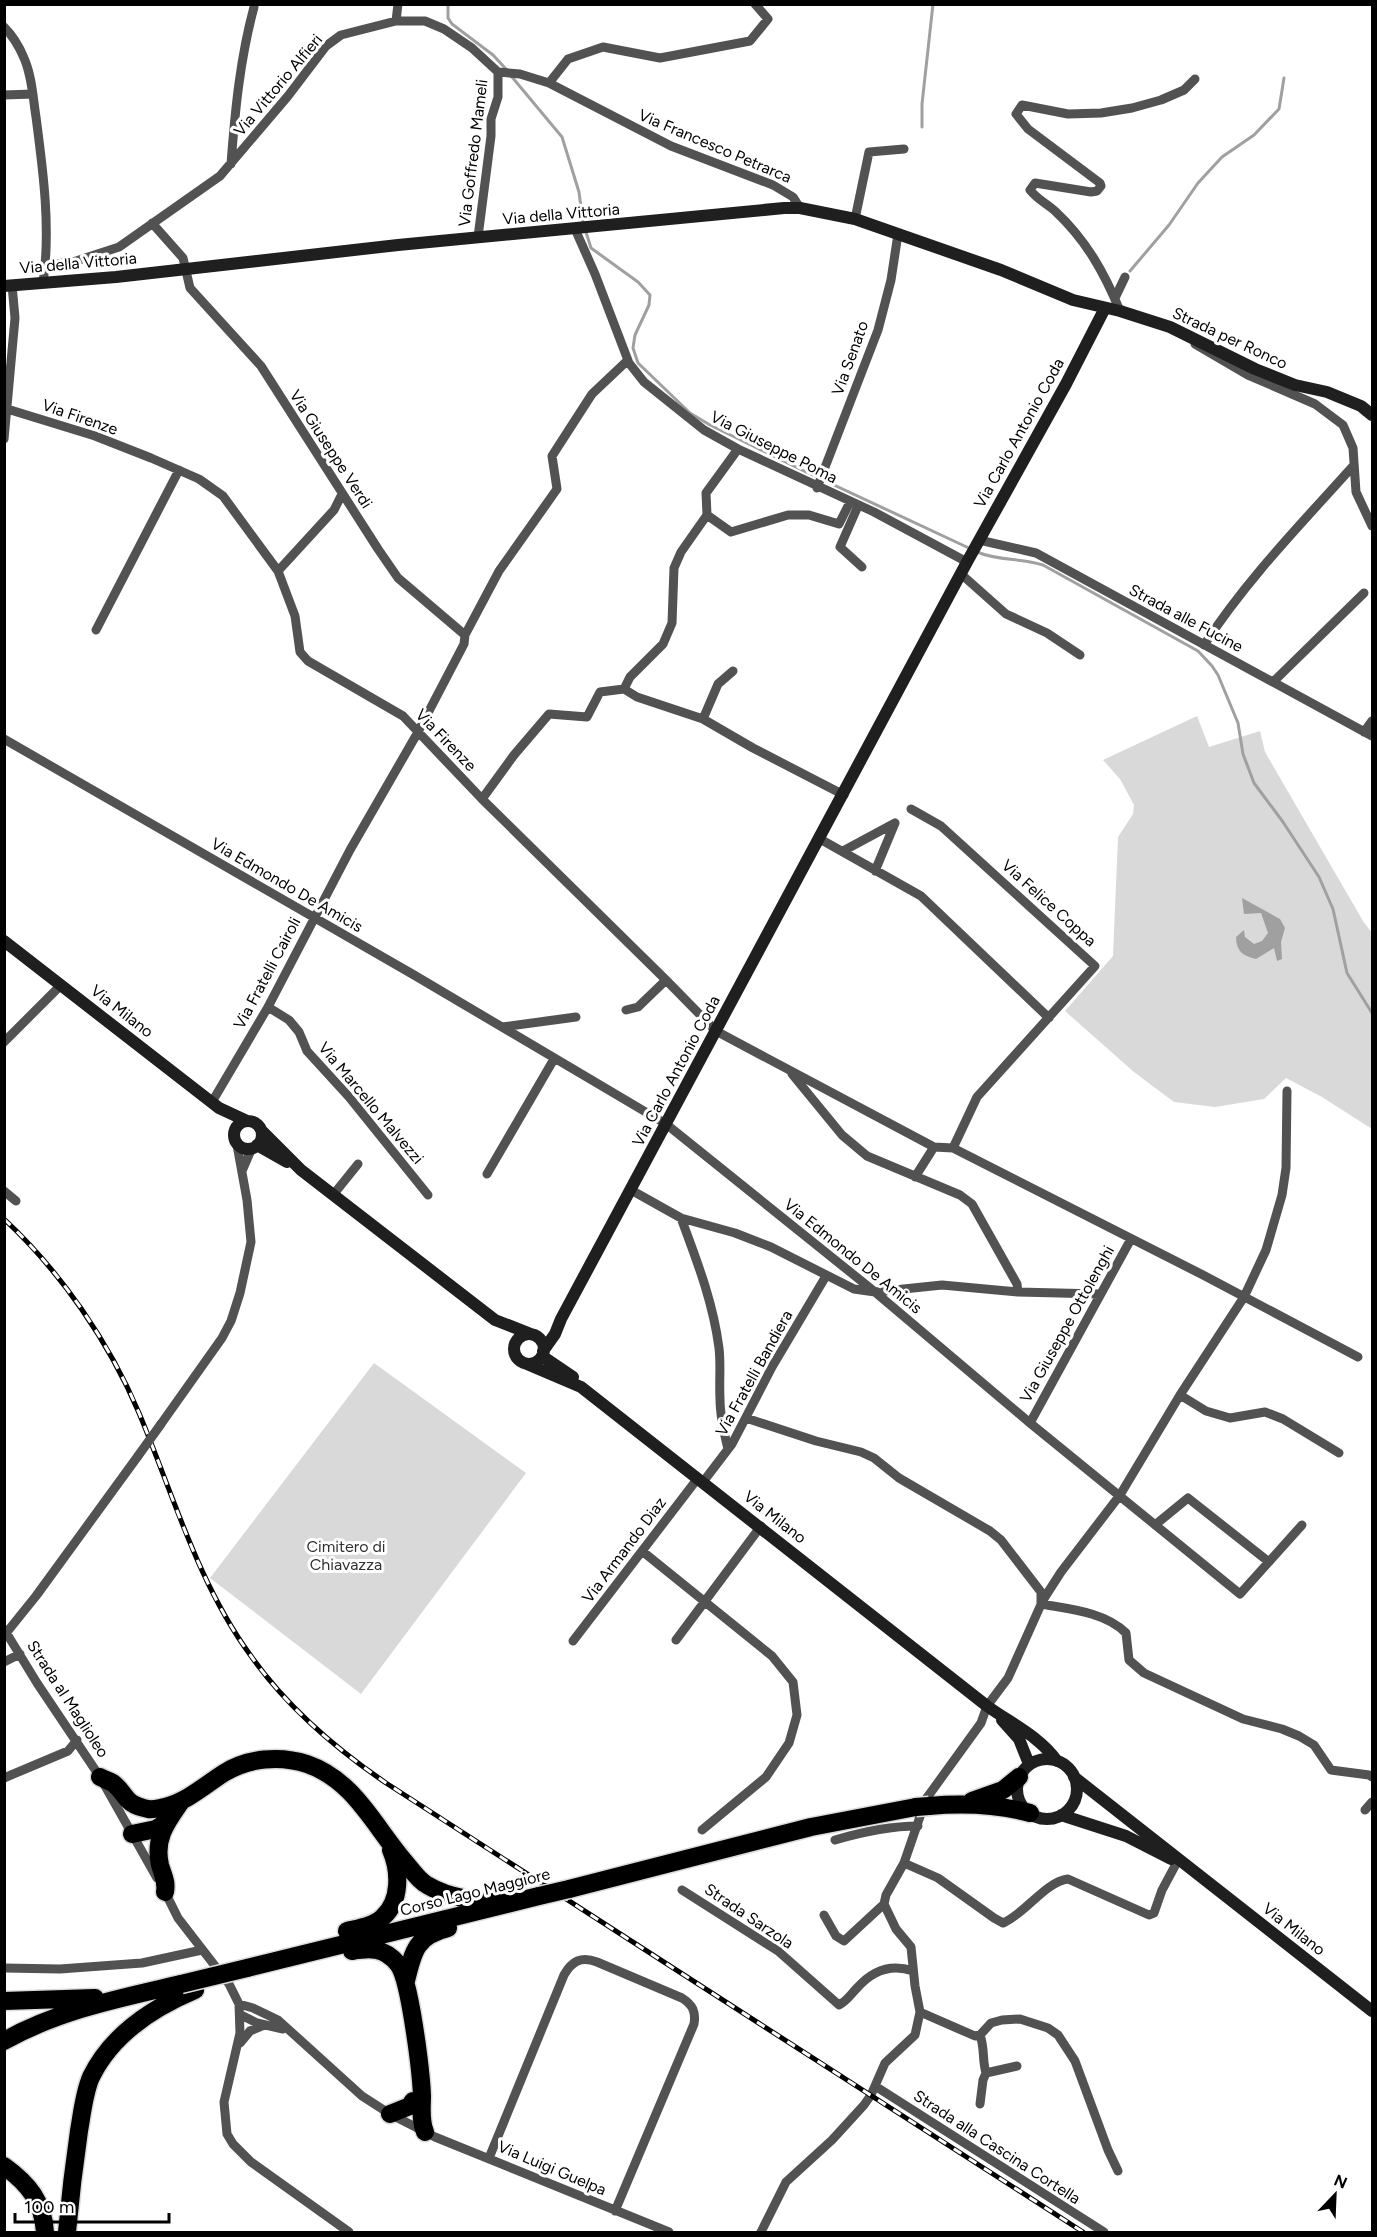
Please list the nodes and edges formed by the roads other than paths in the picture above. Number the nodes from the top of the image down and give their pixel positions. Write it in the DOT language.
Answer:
graph roads {
  1 [pos="398,4"];
  2 [pos="755,4"];
  3 [pos="254,8"];
  4 [pos="396,21"];
  5 [pos="4,27"];
  6 [pos="498,72"];
  7 [pos="1195,79"];
  8 [pos="549,83"];
  9 [pos="33,94"];
  10 [pos="4,95"];
  11 [pos="904,149"];
  12 [pos="231,164"];
  13 [pos="800,208"];
  14 [pos="855,219"];
  15 [pos="152,223"];
  16 [pos="584,229"];
  17 [pos="898,234"];
  18 [pos="478,237"];
  19 [pos="46,265"];
  20 [pos="185,268"];
  21 [pos="1125,277"];
  22 [pos="43,283"];
  23 [pos="8,285"];
  24 [pos="1115,298"];
  25 [pos="1106,308"];
  26 [pos="1120,311"];
  27 [pos="1190,338"];
  28 [pos="628,360"];
  29 [pos="6,408"];
  30 [pos="1372,415"];
  31 [pos="4,439"];
  32 [pos="738,449"];
  33 [pos="1354,465"];
  34 [pos="179,470"];
  35 [pos="817,488"];
  36 [pos="342,494"];
  37 [pos="854,504"];
  38 [pos="707,515"];
  39 [pos="1372,526"];
  40 [pos="979,540"];
  41 [pos="967,562"];
  42 [pos="861,567"];
  43 [pos="278,571"];
  44 [pos="961,574"];
  45 [pos="1364,593"];
  46 [pos="96,630"];
  47 [pos="465,635"];
  48 [pos="1204,645"];
  49 [pos="1080,656"];
  50 [pos="733,671"];
  51 [pos="1273,682"];
  52 [pos="624,688"];
  53 [pos="703,719"];
  54 [pos="1372,721"];
  55 [pos="418,732"];
  56 [pos="1368,734"];
  57 [pos="4,739"];
  58 [pos="844,795"];
  59 [pos="482,800"];
  60 [pos="911,809"];
  61 [pos="820,839"];
  62 [pos="843,851"];
  63 [pos="875,870"];
  64 [pos="314,918"];
  65 [pos="4,941"];
  66 [pos="666,980"];
  67 [pos="61,985"];
  68 [pos="268,1006"];
  69 [pos="626,1010"];
  70 [pos="576,1017"];
  71 [pos="1049,1018"];
  72 [pos="502,1027"];
  73 [pos="716,1031"];
  74 [pos="4,1042"];
  75 [pos="554,1059"];
  76 [pos="790,1071"];
  77 [pos="1287,1091"];
  78 [pos="215,1105"];
  79 [pos="247,1121"];
  80 [pos="666,1124"];
  81 [pos="261,1130"];
  82 [pos="234,1131"];
  83 [pos="237,1145"];
  84 [pos="254,1147"];
  85 [pos="934,1147"];
  86 [pos="953,1148"];
  87 [pos="358,1164"];
  88 [pos="301,1170"];
  89 [pos="242,1171"];
  90 [pos="487,1174"];
  91 [pos="915,1178"];
  92 [pos="632,1190"];
  93 [pos="4,1191"];
  94 [pos="333,1195"];
  95 [pos="428,1195"];
  96 [pos="16,1202"];
  97 [pos="681,1218"];
  98 [pos="1131,1239"];
  99 [pos="826,1276"];
  100 [pos="875,1292"];
  101 [pos="1018,1292"];
  102 [pos="1100,1294"];
  103 [pos="1244,1297"];
  104 [pos="561,1319"];
  105 [pos="499,1323"];
  106 [pos="532,1335"];
  107 [pos="514,1347"];
  108 [pos="543,1354"];
  109 [pos="1358,1357"];
  110 [pos="527,1364"];
  111 [pos="581,1387"];
  112 [pos="1180,1395"];
  113 [pos="746,1418"];
  114 [pos="1030,1423"];
  115 [pos="728,1449"];
  116 [pos="1339,1454"];
  117 [pos="701,1480"];
  118 [pos="1120,1495"];
  119 [pos="1302,1525"];
  120 [pos="761,1526"];
  121 [pos="1155,1526"];
  122 [pos="642,1551"];
  123 [pos="1269,1562"];
  124 [pos="705,1601"];
  125 [pos="1041,1604"];
  126 [pos="6,1630"];
  127 [pos="676,1640"];
  128 [pos="573,1641"];
  129 [pos="20,1654"];
  130 [pos="4,1662"];
  131 [pos="991,1708"];
  132 [pos="77,1740"];
  133 [pos="1057,1761"];
  134 [pos="1024,1771"];
  135 [pos="100,1777"];
  136 [pos="1074,1777"];
  137 [pos="1372,1777"];
  138 [pos="4,1778"];
  139 [pos="1372,1802"];
  140 [pos="962,1804"];
  141 [pos="1365,1810"];
  142 [pos="1030,1813"];
  143 [pos="1061,1815"];
  144 [pos="158,1817"];
  145 [pos="918,1826"];
  146 [pos="702,1830"];
  147 [pos="132,1834"];
  148 [pos="834,1840"];
  149 [pos="388,1843"];
  150 [pos="1177,1862"];
  151 [pos="904,1863"];
  152 [pos="1196,1873"];
  153 [pos="682,1890"];
  154 [pos="165,1892"];
  155 [pos="510,1904"];
  156 [pos="885,1904"];
  157 [pos="492,1908"];
  158 [pos="824,1915"];
  159 [pos="202,1950"];
  160 [pos="314,1951"];
  161 [pos="4,1968"];
  162 [pos="913,1971"];
  163 [pos="406,1981"];
  164 [pos="188,1987"];
  165 [pos="126,1997"];
  166 [pos="4,2001"];
  167 [pos="239,2004"];
  168 [pos="1372,2011"];
  169 [pos="920,2012"];
  170 [pos="241,2015"];
  171 [pos="265,2024"];
  172 [pos="287,2031"];
  173 [pos="980,2036"];
  174 [pos="4,2041"];
  175 [pos="238,2045"];
  176 [pos="1017,2066"];
  177 [pos="986,2073"];
  178 [pos="419,2076"];
  179 [pos="875,2086"];
  180 [pos="413,2101"];
  181 [pos="980,2104"];
  182 [pos="390,2114"];
  183 [pos="418,2125"];
  184 [pos="489,2158"];
  185 [pos="4,2166"];
  186 [pos="1118,2171"];
  187 [pos="615,2211"];
  188 [pos="45,2232"];
  189 [pos="67,2232"];
  190 [pos="349,2232"];
  191 [pos="669,2232"];
  192 [pos="760,2232"];
  193 [pos="1104,2232"];
  1 -- 4 [label="street"];
  2 -- 8 [label="street"];
  3 -- 12 [label="street"];
  4 -- 6 [label="street, Via Vittorio Alfieri"];
  4 -- 12 [label="street, Via Vittorio Alfieri"];
  5 -- 9 [label="street"];
  6 -- 8 [label="street"];
  6 -- 18 [label="street, Via Goffredo Mameli"];
  7 -- 24 [label="street"];
  8 -- 13 [label="street, Via Francesco Petrarca"];
  9 -- 10 [label="street"];
  9 -- 19 [label="street"];
  11 -- 14 [label="street"];
  12 -- 15 [label="street, Via Vittorio Alfieri"];
  13 -- 14 [label="street, Via della Vittoria"];
  13 -- 16 [label="street, Via della Vittoria"];
  14 -- 17 [label="street, Via della Vittoria"];
  15 -- 19 [label="street, Via Vittorio Alfieri"];
  15 -- 20 [label="street, Via Giuseppe Verdi"];
  16 -- 18 [label="street, Via della Vittoria"];
  16 -- 28 [label="street, Via Giuseppe Poma"];
  17 -- 25 [label="street, Via della Vittoria"];
  17 -- 35 [label="street, Via Senato"];
  18 -- 20 [label="street, Via della Vittoria"];
  19 -- 22 [label="street"];
  20 -- 22 [label="street, Via della Vittoria"];
  20 -- 36 [label="street, Via Giuseppe Verdi"];
  21 -- 24 [label="street"];
  22 -- 23 [label="street, Via della Vittoria"];
  23 -- 29 [label="street"];
  24 -- 26 [label="street"];
  25 -- 26 [label="street, Strada per Ronco"];
  25 -- 40 [label="street, Via Carlo Antonio Coda"];
  26 -- 27 [label="street, Strada per Ronco"];
  27 -- 30 [label="street, Strada per Ronco"];
  27 -- 33 [label="street"];
  28 -- 32 [label="street, Via Giuseppe Poma"];
  28 -- 47 [label="street"];
  29 -- 31 [label="street"];
  29 -- 34 [label="street, Via Firenze"];
  32 -- 35 [label="street, Via Giuseppe Poma"];
  32 -- 38 [label="street"];
  33 -- 39 [label="street"];
  33 -- 48 [label="street"];
  34 -- 43 [label="street, Via Firenze"];
  34 -- 46 [label="street"];
  35 -- 37 [label="street, Via Giuseppe Poma"];
  36 -- 43 [label="street"];
  36 -- 47 [label="street, Via Giuseppe Verdi"];
  37 -- 38 [label="street"];
  37 -- 41 [label="street, Via Giuseppe Poma"];
  37 -- 42 [label="street"];
  38 -- 52 [label="street"];
  40 -- 41 [label="street, Via Carlo Antonio Coda"];
  40 -- 48 [label="street, Strada alle Fucine"];
  41 -- 44 [label="street, Via Carlo Antonio Coda"];
  43 -- 55 [label="street, Via Firenze"];
  44 -- 49 [label="street"];
  44 -- 58 [label="street, Via Carlo Antonio Coda"];
  45 -- 51 [label="street"];
  47 -- 55 [label="street"];
  48 -- 51 [label="street, Strada alle Fucine"];
  50 -- 53 [label="street"];
  51 -- 56 [label="street, Strada alle Fucine"];
  52 -- 53 [label="street"];
  52 -- 59 [label="street"];
  53 -- 58 [label="street"];
  54 -- 56 [label="street"];
  55 -- 59 [label="street, Via Firenze"];
  55 -- 64 [label="street, Via Fratelli Cairoli"];
  57 -- 64 [label="street, Via Edmondo De Amicis"];
  58 -- 61 [label="street, Via Carlo Antonio Coda"];
  59 -- 66 [label="street, Via Firenze"];
  60 -- 71 [label="street, Via Felice Coppa"];
  61 -- 62 [label="street"];
  61 -- 73 [label="street, Via Carlo Antonio Coda"];
  62 -- 63 [label="street"];
  62 -- 63 [label="street"];
  63 -- 71 [label="street"];
  64 -- 68 [label="street, Via Fratelli Cairoli"];
  64 -- 72 [label="street, Via Edmondo De Amicis"];
  65 -- 67 [label="street, Via Milano"];
  66 -- 69 [label="street"];
  66 -- 73 [label="street, Via Firenze"];
  67 -- 74 [label="street"];
  67 -- 78 [label="street, Via Milano"];
  68 -- 78 [label="street, Via Fratelli Cairoli"];
  68 -- 95 [label="street, Via Marcello Malvezzi"];
  70 -- 72 [label="street"];
  71 -- 86 [label="street, Via Felice Coppa"];
  72 -- 75 [label="street, Via Edmondo De Amicis"];
  73 -- 76 [label="street"];
  73 -- 80 [label="street, Via Carlo Antonio Coda"];
  75 -- 80 [label="street, Via Edmondo De Amicis"];
  75 -- 90 [label="street"];
  76 -- 85 [label="street"];
  76 -- 91 [label="street"];
  77 -- 103 [label="street"];
  78 -- 79 [label="street, Via Milano"];
  78 -- 82 [label="street, Via Milano"];
  79 -- 81 [label="street"];
  79 -- 82 [label="street"];
  80 -- 92 [label="street, Via Carlo Antonio Coda"];
  80 -- 100 [label="street, Via Edmondo De Amicis"];
  81 -- 84 [label="street"];
  81 -- 88 [label="street, Via Milano"];
  82 -- 83 [label="street"];
  83 -- 84 [label="street"];
  83 -- 89 [label="street, Strada al Maglioleo"];
  84 -- 88 [label="street, Via Milano"];
  84 -- 89 [label="street"];
  85 -- 86 [label="street"];
  85 -- 91 [label="street"];
  86 -- 98 [label="street"];
  87 -- 94 [label="street"];
  88 -- 94 [label="street, Via Milano"];
  89 -- 126 [label="street, Strada al Maglioleo, bridge"];
  91 -- 101 [label="street"];
  92 -- 97 [label="street"];
  92 -- 104 [label="street, Via Carlo Antonio Coda"];
  93 -- 96 [label="street"];
  94 -- 105 [label="street, Via Milano"];
  97 -- 99 [label="street"];
  97 -- 115 [label="street"];
  98 -- 102 [label="street, Via Giuseppe Ottolenghi"];
  98 -- 103 [label="street"];
  99 -- 100 [label="street"];
  99 -- 113 [label="street, Via Fratelli Bandiera"];
  100 -- 101 [label="street"];
  100 -- 114 [label="street, Via Edmondo De Amicis"];
  101 -- 102 [label="street"];
  102 -- 114 [label="street, Via Giuseppe Ottolenghi"];
  103 -- 109 [label="street"];
  103 -- 112 [label="street"];
  104 -- 106 [label="street, Via Carlo Antonio Coda"];
  104 -- 108 [label="street, Via Carlo Antonio Coda"];
  105 -- 106 [label="street, Via Milano"];
  105 -- 107 [label="street, Via Milano"];
  106 -- 107 [label="street"];
  106 -- 108 [label="street"];
  107 -- 110 [label="street, Via Milano"];
  108 -- 110 [label="street"];
  108 -- 111 [label="street"];
  110 -- 111 [label="street, Via Milano"];
  111 -- 117 [label="street, Via Milano"];
  112 -- 116 [label="street"];
  112 -- 118 [label="street"];
  113 -- 115 [label="street, Via Fratelli Bandiera"];
  113 -- 125 [label="street"];
  114 -- 118 [label="street, Via Edmondo De Amicis"];
  115 -- 117 [label="street, Via Fratelli Bandiera"];
  117 -- 120 [label="street, Via Milano"];
  117 -- 122 [label="street, Via Armando Diaz"];
  118 -- 121 [label="street, Via Edmondo De Amicis"];
  118 -- 125 [label="street"];
  119 -- 123 [label="street"];
  120 -- 124 [label="street"];
  120 -- 131 [label="street, Via Milano"];
  121 -- 123 [label="street"];
  121 -- 123 [label="street, Via Edmondo De Amicis"];
  122 -- 124 [label="street"];
  122 -- 128 [label="street, Via Armando Diaz"];
  124 -- 127 [label="street"];
  124 -- 146 [label="street"];
  125 -- 131 [label="street"];
  125 -- 137 [label="street"];
  126 -- 129 [label="street, Strada al Maglioleo"];
  129 -- 130 [label="street"];
  129 -- 132 [label="street, Strada al Maglioleo"];
  131 -- 133 [label="street, Via Milano"];
  131 -- 134 [label="street, Via Milano"];
  131 -- 145 [label="street"];
  132 -- 135 [label="street, Strada al Maglioleo"];
  132 -- 138 [label="street"];
  133 -- 134 [label="street"];
  133 -- 136 [label="street"];
  134 -- 140 [label="highway, Corso Lago Maggiore"];
  134 -- 142 [label="street"];
  135 -- 144 [label="highway"];
  135 -- 147 [label="street, Strada al Maglioleo"];
  136 -- 143 [label="street"];
  136 -- 152 [label="street, Via Milano"];
  139 -- 141 [label="street"];
  140 -- 142 [label="highway, Corso Lago Maggiore"];
  140 -- 155 [label="highway, Corso Lago Maggiore, bridge"];
  142 -- 143 [label="street"];
  143 -- 150 [label="street, Via Milano"];
  144 -- 147 [label="highway"];
  144 -- 149 [label="highway"];
  144 -- 154 [label="highway"];
  145 -- 148 [label="street"];
  145 -- 151 [label="street"];
  147 -- 154 [label="street, Strada al Maglioleo"];
  149 -- 155 [label="highway"];
  149 -- 160 [label="highway"];
  150 -- 151 [label="street"];
  150 -- 152 [label="street, Via Milano"];
  151 -- 156 [label="street"];
  152 -- 168 [label="street, Via Milano"];
  153 -- 162 [label="street, Strada Sarzola"];
  154 -- 159 [label="street, Strada al Maglioleo"];
  155 -- 157 [label="highway, Corso Lago Maggiore"];
  156 -- 158 [label="street"];
  156 -- 162 [label="street"];
  157 -- 160 [label="highway, Corso Lago Maggiore"];
  157 -- 163 [label="highway"];
  159 -- 161 [label="street"];
  159 -- 167 [label="street, Strada al Maglioleo"];
  160 -- 163 [label="highway"];
  160 -- 164 [label="highway, Corso Lago Maggiore, bridge"];
  162 -- 169 [label="street"];
  163 -- 178 [label="highway"];
  164 -- 165 [label="highway, Corso Lago Maggiore"];
  164 -- 189 [label="highway"];
  165 -- 166 [label="highway"];
  165 -- 174 [label="highway, Corso Lago Maggiore"];
  167 -- 170 [label="street, Strada al Maglioleo"];
  167 -- 172 [label="street, Via Luigi Guelpa"];
  169 -- 173 [label="street"];
  169 -- 179 [label="street"];
  170 -- 171 [label="street"];
  170 -- 175 [label="street, Strada al Maglioleo"];
  171 -- 172 [label="street"];
  171 -- 175 [label="street"];
  172 -- 182 [label="street, Via Luigi Guelpa"];
  173 -- 177 [label="street"];
  173 -- 186 [label="street"];
  175 -- 190 [label="street, Strada al Maglioleo"];
  176 -- 177 [label="street"];
  177 -- 181 [label="street"];
  178 -- 180 [label="highway"];
  178 -- 183 [label="highway"];
  179 -- 192 [label="street"];
  179 -- 193 [label="street, Strada alla Cascina Cortella"];
  180 -- 182 [label="highway"];
  180 -- 183 [label="highway"];
  182 -- 183 [label="street, Via Luigi Guelpa"];
  183 -- 184 [label="street, Via Luigi Guelpa"];
  184 -- 187 [label="street, Via Luigi Guelpa"];
  184 -- 187 [label="street"];
  185 -- 188 [label="highway"];
  187 -- 191 [label="street, Via Luigi Guelpa"];
}
